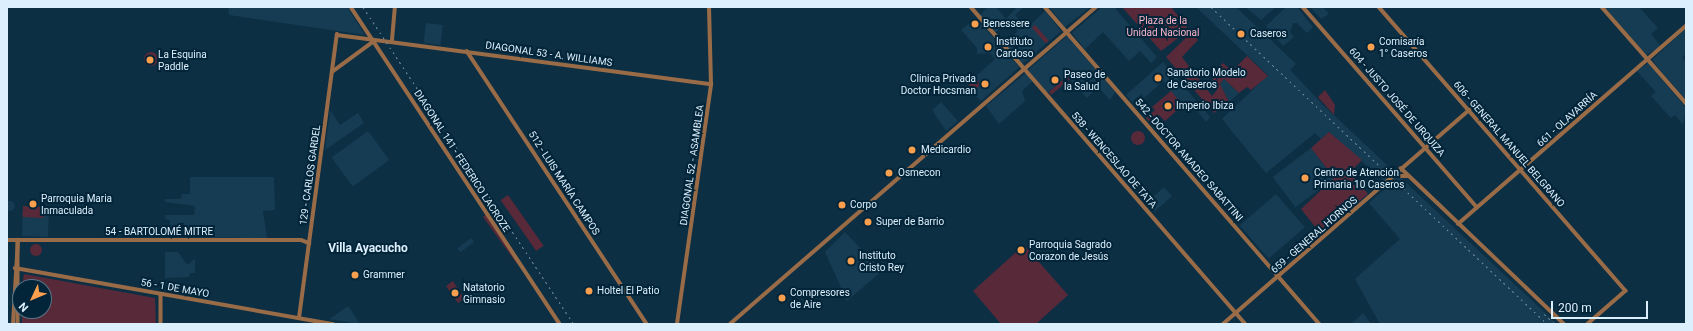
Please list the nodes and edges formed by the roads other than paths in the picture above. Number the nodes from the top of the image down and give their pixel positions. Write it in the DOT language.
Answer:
graph roads {
  1 [pos="351,7"];
  2 [pos="395,7"];
  3 [pos="709,7"];
  4 [pos="970,7"];
  5 [pos="1044,7"];
  6 [pos="1096,7"];
  7 [pos="1303,7"];
  8 [pos="1379,7"];
  9 [pos="1602,7"];
  10 [pos="1686,26"];
  11 [pos="1066,32"];
  12 [pos="337,35"];
  13 [pos="392,40"];
  14 [pos="374,41"];
  15 [pos="467,51"];
  16 [pos="1648,59"];
  17 [pos="1024,69"];
  18 [pos="332,72"];
  19 [pos="711,84"];
  20 [pos="1686,103"];
  21 [pos="1469,110"];
  22 [pos="1426,146"];
  23 [pos="1401,168"];
  24 [pos="1521,170"];
  25 [pos="1393,176"];
  26 [pos="1409,177"];
  27 [pos="1478,207"];
  28 [pos="1458,224"];
  29 [pos="7,240"];
  30 [pos="18,240"];
  31 [pos="309,243"];
  32 [pos="17,268"];
  33 [pos="1278,276"];
  34 [pos="16,279"];
  35 [pos="17,279"];
  36 [pos="161,294"];
  37 [pos="1236,312"];
  38 [pos="298,318"];
  39 [pos="161,324"];
  40 [pos="333,324"];
  41 [pos="560,324"];
  42 [pos="647,324"];
  43 [pos="677,324"];
  44 [pos="730,324"];
  45 [pos="1223,324"];
  46 [pos="1246,324"];
  47 [pos="1320,324"];
  48 [pos="1564,324"];
  49 [pos="1588,324"];
  1 -- 14 [label="street, DIAGONAL 141 - FEDERICO LACROZE"];
  2 -- 13 [label="street"];
  3 -- 19 [label="street, DIAGONAL 52 - ASAMBLEA"];
  4 -- 17 [label="street, 538 - WENCESLAO DE TATA"];
  5 -- 11 [label="street, 542 - DOCTOR AMADEO SABATTINI"];
  6 -- 11 [label="street"];
  7 -- 22 [label="street, 604 - JUSTO JOSÉ DE URQUIZA"];
  8 -- 21 [label="street, 606 - GENERAL MANUEL BELGRANO"];
  9 -- 16 [label="street"];
  10 -- 16 [label="street, 661 - OLAVARRÍA"];
  11 -- 17 [label="street"];
  11 -- 33 [label="street, 542 - DOCTOR AMADEO SABATTINI"];
  12 -- 14 [label="street, DIAGONAL 53 - A. WILLIAMS"];
  12 -- 18 [label="street, 129 - CARLOS GARDEL"];
  13 -- 14 [label="street, DIAGONAL 53 - A. WILLIAMS"];
  13 -- 15 [label="street, DIAGONAL 53 - A. WILLIAMS"];
  14 -- 18 [label="street"];
  14 -- 41 [label="street, DIAGONAL 141 - FEDERICO LACROZE"];
  15 -- 19 [label="street, DIAGONAL 53 - A. WILLIAMS"];
  15 -- 42 [label="street, 512 - LUIS MARÍA CAMPOS"];
  16 -- 20 [label="street"];
  16 -- 24 [label="street, 661 - OLAVARRÍA"];
  17 -- 37 [label="street, 538 - WENCESLAO DE TATA"];
  17 -- 44 [label="street"];
  18 -- 31 [label="street, 129 - CARLOS GARDEL"];
  19 -- 43 [label="street, DIAGONAL 52 - ASAMBLEA"];
  21 -- 22 [label="street, 659 - GENERAL HORNOS"];
  21 -- 24 [label="street, 606 - GENERAL MANUEL BELGRANO"];
  22 -- 23 [label="street, 659 - GENERAL HORNOS"];
  22 -- 27 [label="street, 604 - JUSTO JOSÉ DE URQUIZA"];
  23 -- 25 [label="street, 659 - GENERAL HORNOS"];
  23 -- 26 [label="street"];
  24 -- 27 [label="street, 661 - OLAVARRÍA"];
  24 -- 49 [label="street, 606 - GENERAL MANUEL BELGRANO"];
  25 -- 26 [label="street"];
  25 -- 33 [label="street, 659 - GENERAL HORNOS"];
  26 -- 28 [label="street"];
  27 -- 28 [label="street, 661 - OLAVARRÍA"];
  28 -- 48 [label="street"];
  29 -- 30 [label="street, 54 - BARTOLOMÉ MITRE"];
  30 -- 31 [label="street, 54 - BARTOLOMÉ MITRE"];
  30 -- 32 [label="street"];
  31 -- 38 [label="street, 129 - CARLOS GARDEL"];
  32 -- 34 [label="street"];
  32 -- 35 [label="street"];
  32 -- 36 [label="street, 56 - 1 DE MAYO"];
  33 -- 37 [label="street, 659 - GENERAL HORNOS"];
  33 -- 47 [label="street, 542 - DOCTOR AMADEO SABATTINI"];
  36 -- 38 [label="street, 56 - 1 DE MAYO"];
  36 -- 39 [label="street"];
  37 -- 45 [label="street, 659 - GENERAL HORNOS"];
  37 -- 46 [label="street, 538 - WENCESLAO DE TATA"];
  38 -- 40 [label="street, 56 - 1 DE MAYO"];
}
